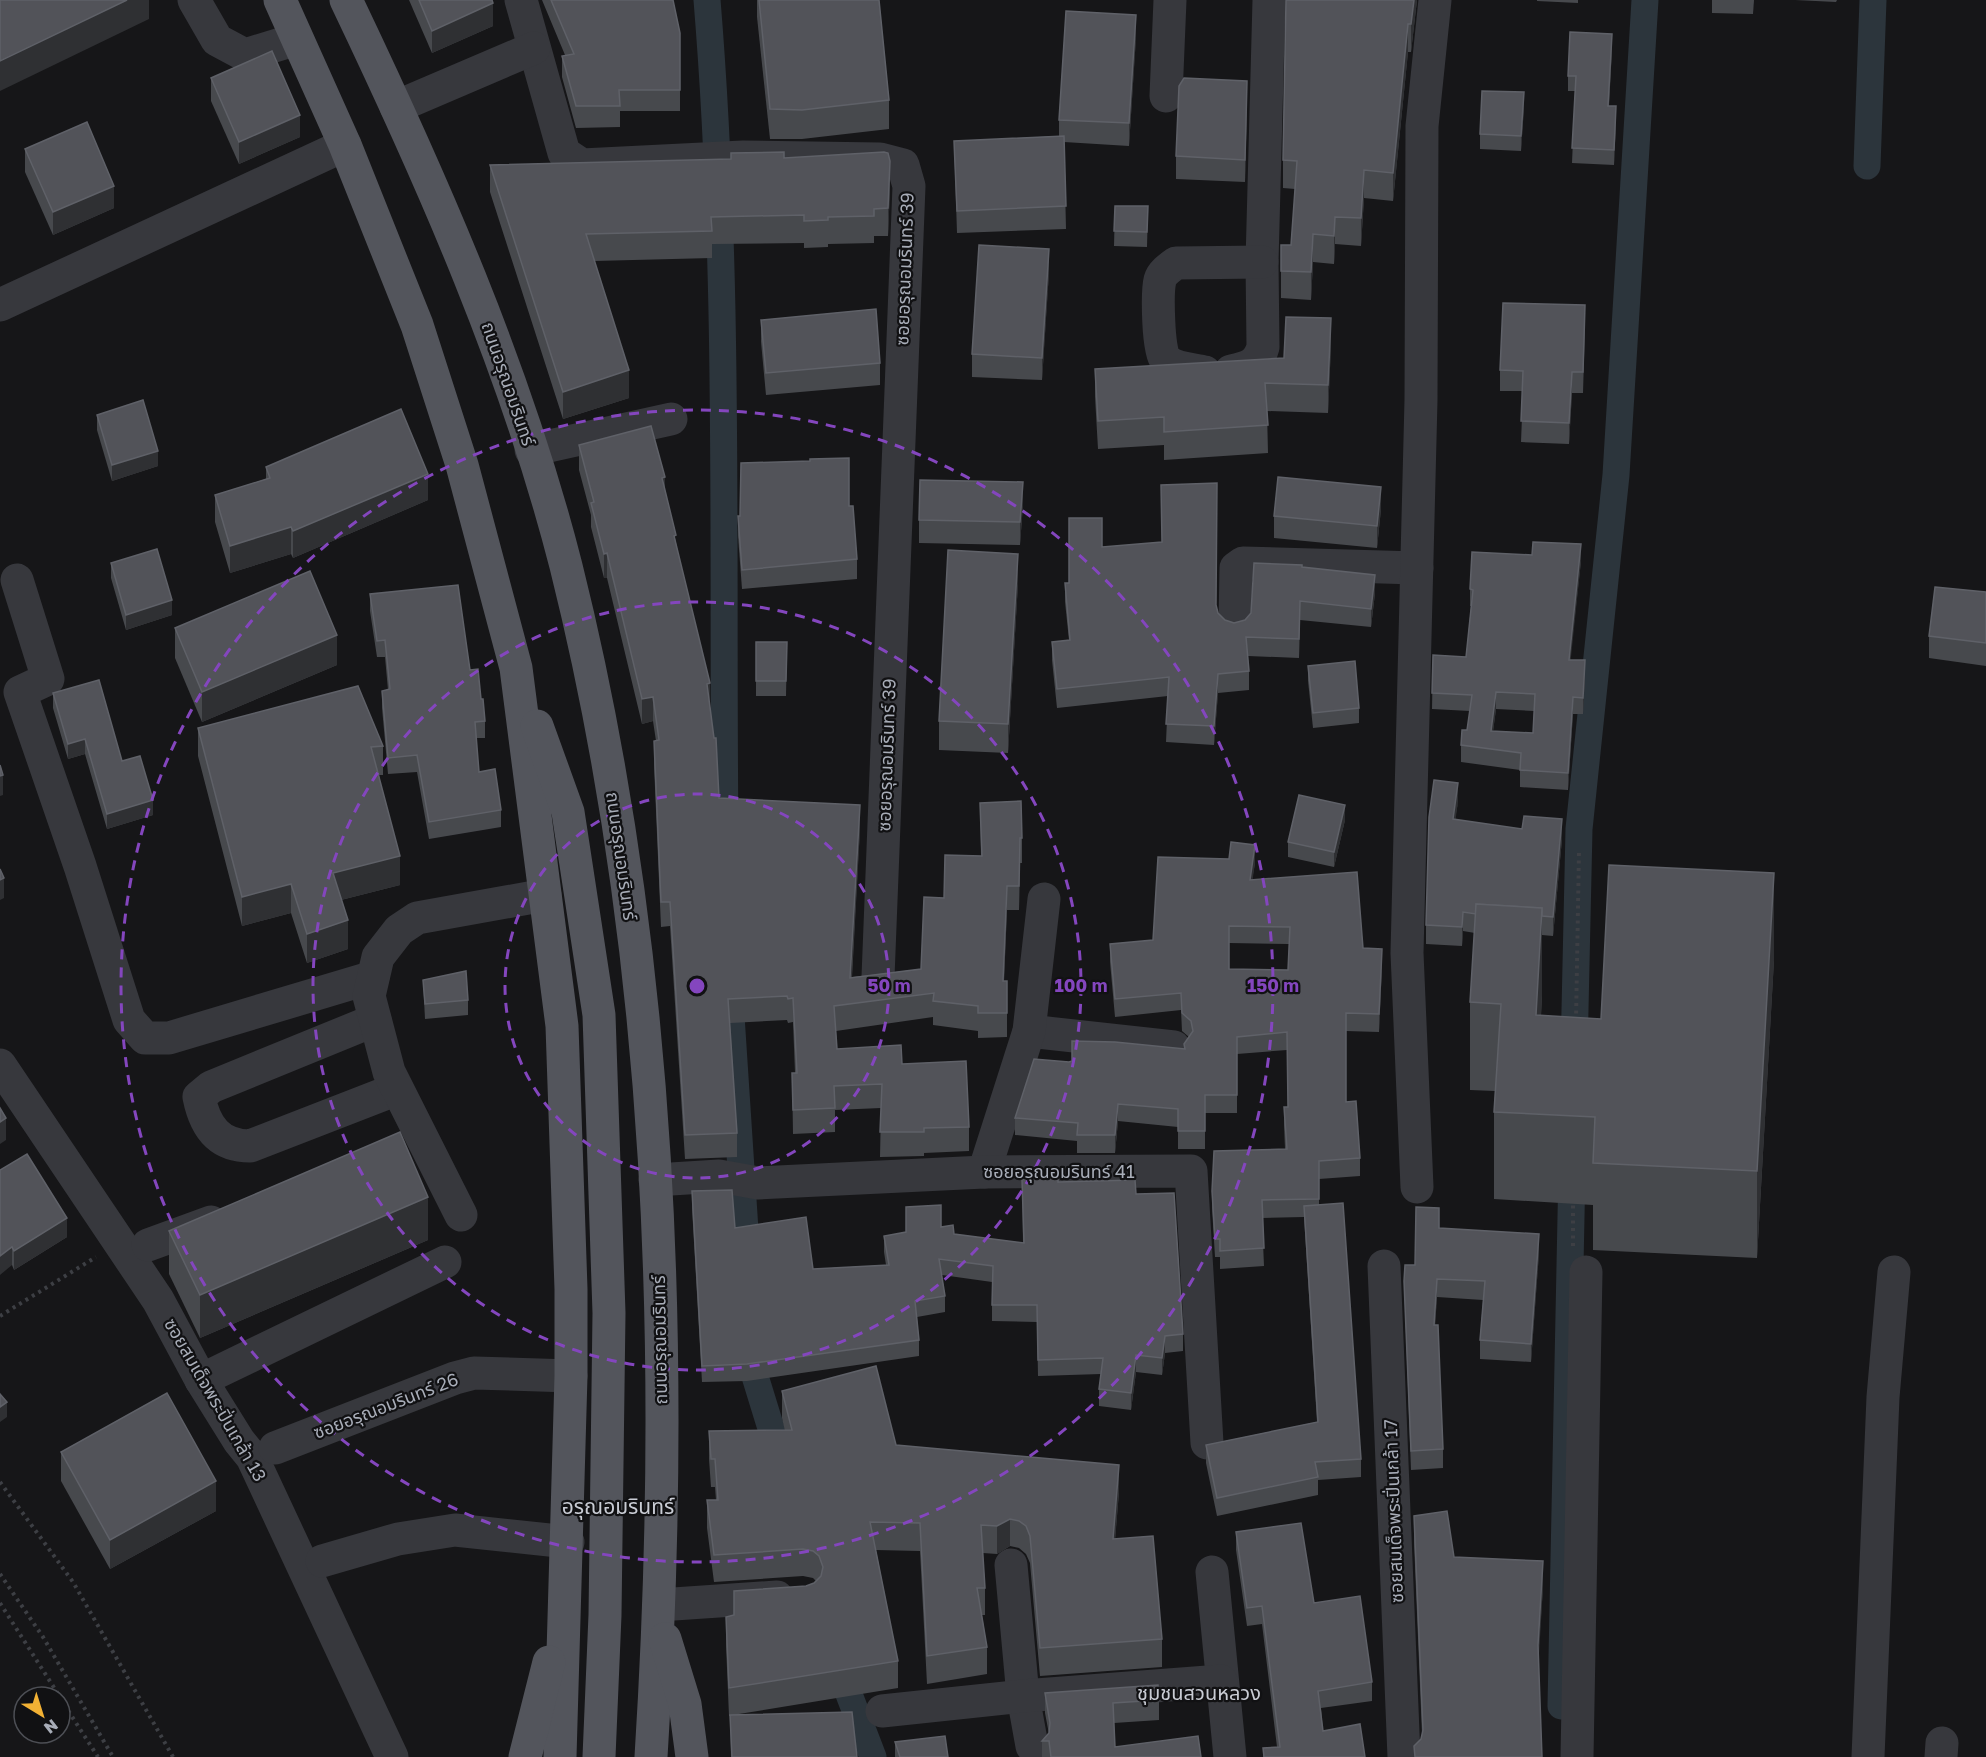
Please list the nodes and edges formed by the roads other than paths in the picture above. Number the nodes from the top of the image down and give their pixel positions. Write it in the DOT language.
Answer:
graph roads {
  1 [pos="194,0"];
  2 [pos="346,0"];
  3 [pos="521,0"];
  4 [pos="1170,0"];
  5 [pos="1269,0"];
  6 [pos="1435,0"];
  7 [pos="286,15"];
  8 [pos="534,48"];
  9 [pos="1166,96"];
  10 [pos="396,107"];
  11 [pos="345,145"];
  12 [pos="1262,262"];
  13 [pos="0,305"];
  14 [pos="670,419"];
  15 [pos="531,450"];
  16 [pos="1417,568"];
  17 [pos="17,580"];
  18 [pos="1234,623"];
  19 [pos="516,668"];
  20 [pos="545,895"];
  21 [pos="1044,899"];
  22 [pos="373,977"];
  23 [pos="879,977"];
  24 [pos="375,1020"];
  25 [pos="1029,1031"];
  26 [pos="1174,1047"];
  27 [pos="0,1065"];
  28 [pos="398,1089"];
  29 [pos="418,1130"];
  30 [pos="387,1145"];
  31 [pos="984,1172"];
  32 [pos="655,1180"];
  33 [pos="1417,1188"];
  34 [pos="243,1211"];
  35 [pos="461,1215"];
  36 [pos="134,1244"];
  37 [pos="446,1262"];
  38 [pos="1384,1266"];
  39 [pos="1586,1272"];
  40 [pos="1894,1272"];
  41 [pos="571,1376"];
  42 [pos="201,1380"];
  43 [pos="1207,1443"];
  44 [pos="275,1448"];
  45 [pos="568,1542"];
  46 [pos="322,1561"];
  47 [pos="1011,1565"];
  48 [pos="1212,1572"];
  49 [pos="567,1590"];
  50 [pos="804,1595"];
  51 [pos="659,1613"];
  52 [pos="1221,1681"];
  53 [pos="1023,1696"];
  54 [pos="882,1711"];
  55 [pos="1032,1746"];
  56 [pos="392,1757"];
  57 [pos="525,1757"];
  58 [pos="561,1757"];
  59 [pos="599,1757"];
  60 [pos="651,1757"];
  61 [pos="692,1757"];
  62 [pos="1230,1757"];
  63 [pos="1404,1757"];
  64 [pos="1577,1757"];
  65 [pos="1869,1757"];
  1 -- 7 [label="street"];
  2 -- 10 [label="main road, ถนนอรุณอมรินทร์"];
  3 -- 8 [label="street, ซอยอรุณอมรินทร์ 39"];
  4 -- 9 [label="street"];
  5 -- 12 [label="street"];
  6 -- 16 [label="street"];
  7 -- 11 [label="main road"];
  8 -- 10 [label="street"];
  8 -- 23 [label="street, ซอยอรุณอมรินทร์ 39"];
  10 -- 15 [label="main road, ถนนอรุณอมรินทร์"];
  11 -- 13 [label="street"];
  11 -- 19 [label="main road"];
  12 -- 12 [label="street"];
  14 -- 15 [label="street"];
  15 -- 32 [label="main road, ถนนอรุณอมรินทร์"];
  16 -- 18 [label="street"];
  16 -- 33 [label="street"];
  17 -- 22 [label="street"];
  19 -- 20 [label="main road"];
  19 -- 59 [label="main road"];
  20 -- 22 [label="street"];
  20 -- 41 [label="main road"];
  21 -- 25 [label="street"];
  22 -- 24 [label="street"];
  24 -- 28 [label="street"];
  24 -- 28 [label="street"];
  25 -- 26 [label="street"];
  25 -- 31 [label="street"];
  27 -- 36 [label="street, ซอยสมเด็จพระปิ่นเกล้า 13"];
  28 -- 29 [label="street"];
  29 -- 30 [label="street"];
  29 -- 35 [label="street"];
  31 -- 32 [label="street, ซอยอรุณอมรินทร์ 41"];
  31 -- 43 [label="street, ซอยอรุณอมรินทร์ 41"];
  32 -- 51 [label="main road, ถนนอรุณอมรินทร์"];
  34 -- 36 [label="street"];
  36 -- 42 [label="street, ซอยสมเด็จพระปิ่นเกล้า 13"];
  37 -- 42 [label="street"];
  38 -- 63 [label="street, ซอยสมเด็จพระปิ่นเกล้า 17"];
  39 -- 64 [label="street"];
  40 -- 65 [label="street"];
  41 -- 44 [label="street, ซอยอรุณอมรินทร์ 26"];
  41 -- 45 [label="main road"];
  42 -- 56 [label="street, ซอยสมเด็จพระปิ่นเกล้า 13"];
  45 -- 46 [label="street"];
  45 -- 49 [label="main road"];
  47 -- 53 [label="street"];
  48 -- 52 [label="street"];
  49 -- 57 [label="main road"];
  49 -- 58 [label="main road"];
  50 -- 51 [label="street"];
  51 -- 60 [label="main road, ถนนอรุณอมรินทร์"];
  51 -- 61 [label="main road"];
  52 -- 53 [label="street"];
  52 -- 62 [label="street"];
  53 -- 54 [label="street"];
  53 -- 55 [label="street"];
}
